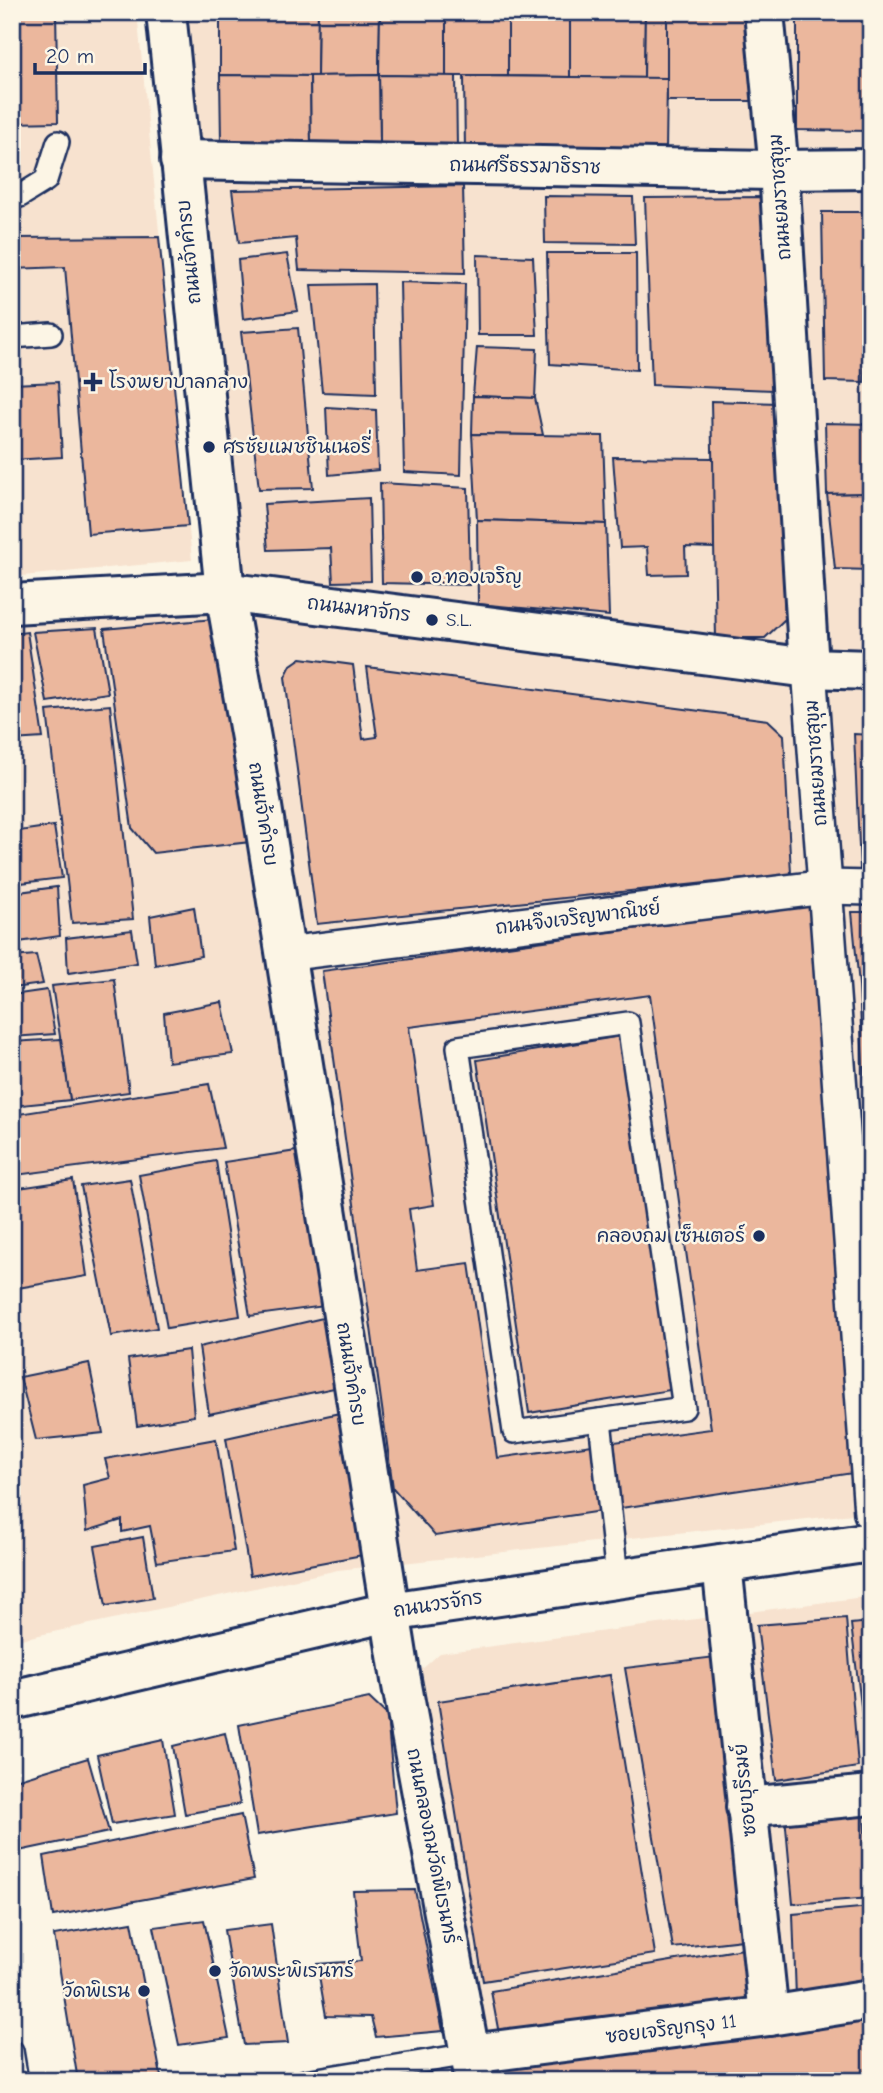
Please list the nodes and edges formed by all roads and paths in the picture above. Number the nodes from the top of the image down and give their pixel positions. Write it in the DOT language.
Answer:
graph roads {
  1 [pos="166,12"];
  2 [pos="764,12"];
  3 [pos="58,142"];
  4 [pos="180,160"];
  5 [pos="871,169"];
  6 [pos="779,170"];
  7 [pos="12,197"];
  8 [pos="51,334"];
  9 [pos="12,337"];
  10 [pos="225,592"];
  11 [pos="12,604"];
  12 [pos="809,668"];
  13 [pos="871,670"];
  14 [pos="826,887"];
  15 [pos="871,888"];
  16 [pos="285,954"];
  17 [pos="863,1313"];
  18 [pos="600,1420"];
  19 [pos="871,1513"];
  20 [pos="871,1542"];
  21 [pos="722,1564"];
  22 [pos="617,1577"];
  23 [pos="389,1612"];
  24 [pos="12,1700"];
  25 [pos="871,1795"];
  26 [pos="746,1807"];
  27 [pos="871,2000"];
  28 [pos="769,2017"];
  29 [pos="12,2051"];
  30 [pos="472,2067"];
  31 [pos="17,2081"];
  32 [pos="305,2081"];
  1 -- 4 [label="street, ถนนเจ้าคำรบ"];
  2 -- 6 [label="street, ถนนยมราชสุขุม"];
  3 -- 7 [label="lane"];
  4 -- 6 [label="street, ถนนศรีธรรมาธิราช"];
  4 -- 10 [label="street, ถนนเจ้าคำรบ"];
  5 -- 6 [label="street, ถนนศรีธรรมาธิราช"];
  6 -- 12 [label="street, ถนนยมราชสุขุม"];
  8 -- 9 [label="lane"];
  10 -- 11 [label="street, ถนนมหาจักร"];
  10 -- 12 [label="street, ถนนมหาจักร"];
  10 -- 16 [label="street, ถนนเจ้าคำรบ"];
  12 -- 13 [label="street, ถนนมหาจักร"];
  12 -- 14 [label="street, ถนนยมราชสุขุม"];
  14 -- 15 [label="street, ถนนจึงเจริญพาณิชย์"];
  14 -- 16 [label="street, ถนนจึงเจริญพาณิชย์"];
  14 -- 17 [label="street, ถนนยมราชสุขุม"];
  16 -- 23 [label="street, ถนนเจ้าคำรบ"];
  17 -- 19 [label="street, ถนนยมราชสุขุม"];
  18 -- 18 [label="lane"];
  18 -- 22 [label="lane"];
  20 -- 21 [label="street, ถนนวรจักร"];
  21 -- 22 [label="street, ถนนวรจักร"];
  21 -- 26 [label="street, ซอยบุรีรมย์"];
  22 -- 23 [label="street, ถนนวรจักร"];
  23 -- 24 [label="street, ถนนวรจักร"];
  23 -- 30 [label="street, ถนนคลองถมวัดพิเรนทร์"];
  25 -- 26 [label="street"];
  26 -- 28 [label="street, ซอยบุรีรมย์"];
  27 -- 28 [label="street, ซอยเจริญกรุง 11"];
  28 -- 30 [label="street, ซอยเจริญกรุง 11"];
  29 -- 31 [label="lane"];
  30 -- 32 [label="lane"];
}
